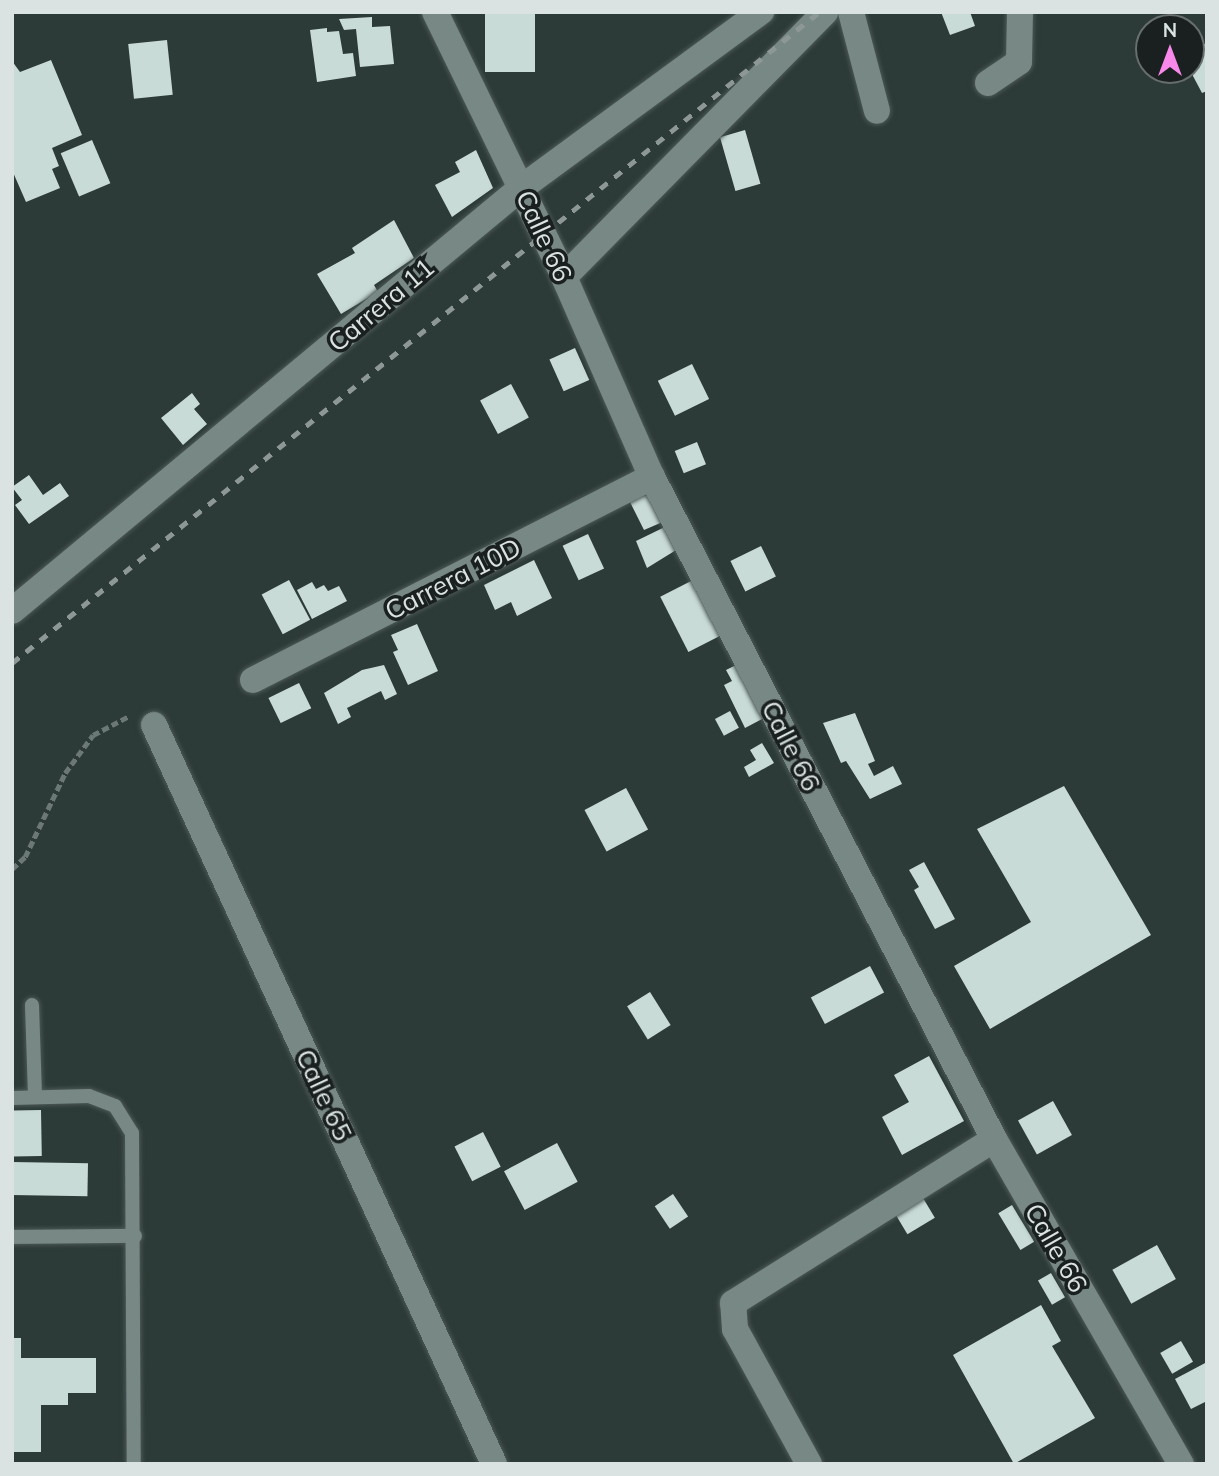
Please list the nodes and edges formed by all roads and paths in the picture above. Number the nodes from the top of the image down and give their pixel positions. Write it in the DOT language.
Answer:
graph roads {
  1 [pos="435,12"];
  2 [pos="761,12"];
  3 [pos="825,12"];
  4 [pos="850,12"];
  5 [pos="1020,12"];
  6 [pos="988,83"];
  7 [pos="877,111"];
  8 [pos="521,188"];
  9 [pos="564,277"];
  10 [pos="652,477"];
  11 [pos="12,611"];
  12 [pos="253,680"];
  13 [pos="154,725"];
  14 [pos="12,869"];
  15 [pos="32,1005"];
  16 [pos="35,1097"];
  17 [pos="12,1098"];
  18 [pos="994,1139"];
  19 [pos="135,1236"];
  20 [pos="12,1237"];
  21 [pos="134,1464"];
  22 [pos="494,1464"];
  23 [pos="809,1464"];
  24 [pos="1181,1464"];
  1 -- 8 [label="street, Calle 66"];
  2 -- 8 [label="street, Carrera 11"];
  3 -- 9 [label="street"];
  4 -- 7 [label="street"];
  5 -- 6 [label="street"];
  8 -- 9 [label="street, Calle 66"];
  8 -- 11 [label="street, Carrera 11"];
  9 -- 10 [label="street, Calle 66"];
  10 -- 12 [label="street, Carrera 10D"];
  10 -- 18 [label="street, Calle 66"];
  13 -- 14 [label="path"];
  13 -- 22 [label="street, Calle 65"];
  15 -- 16 [label="lane"];
  16 -- 17 [label="lane"];
  16 -- 19 [label="lane"];
  18 -- 23 [label="street"];
  18 -- 24 [label="street, Calle 66"];
  19 -- 20 [label="lane"];
  19 -- 21 [label="lane"];
}
